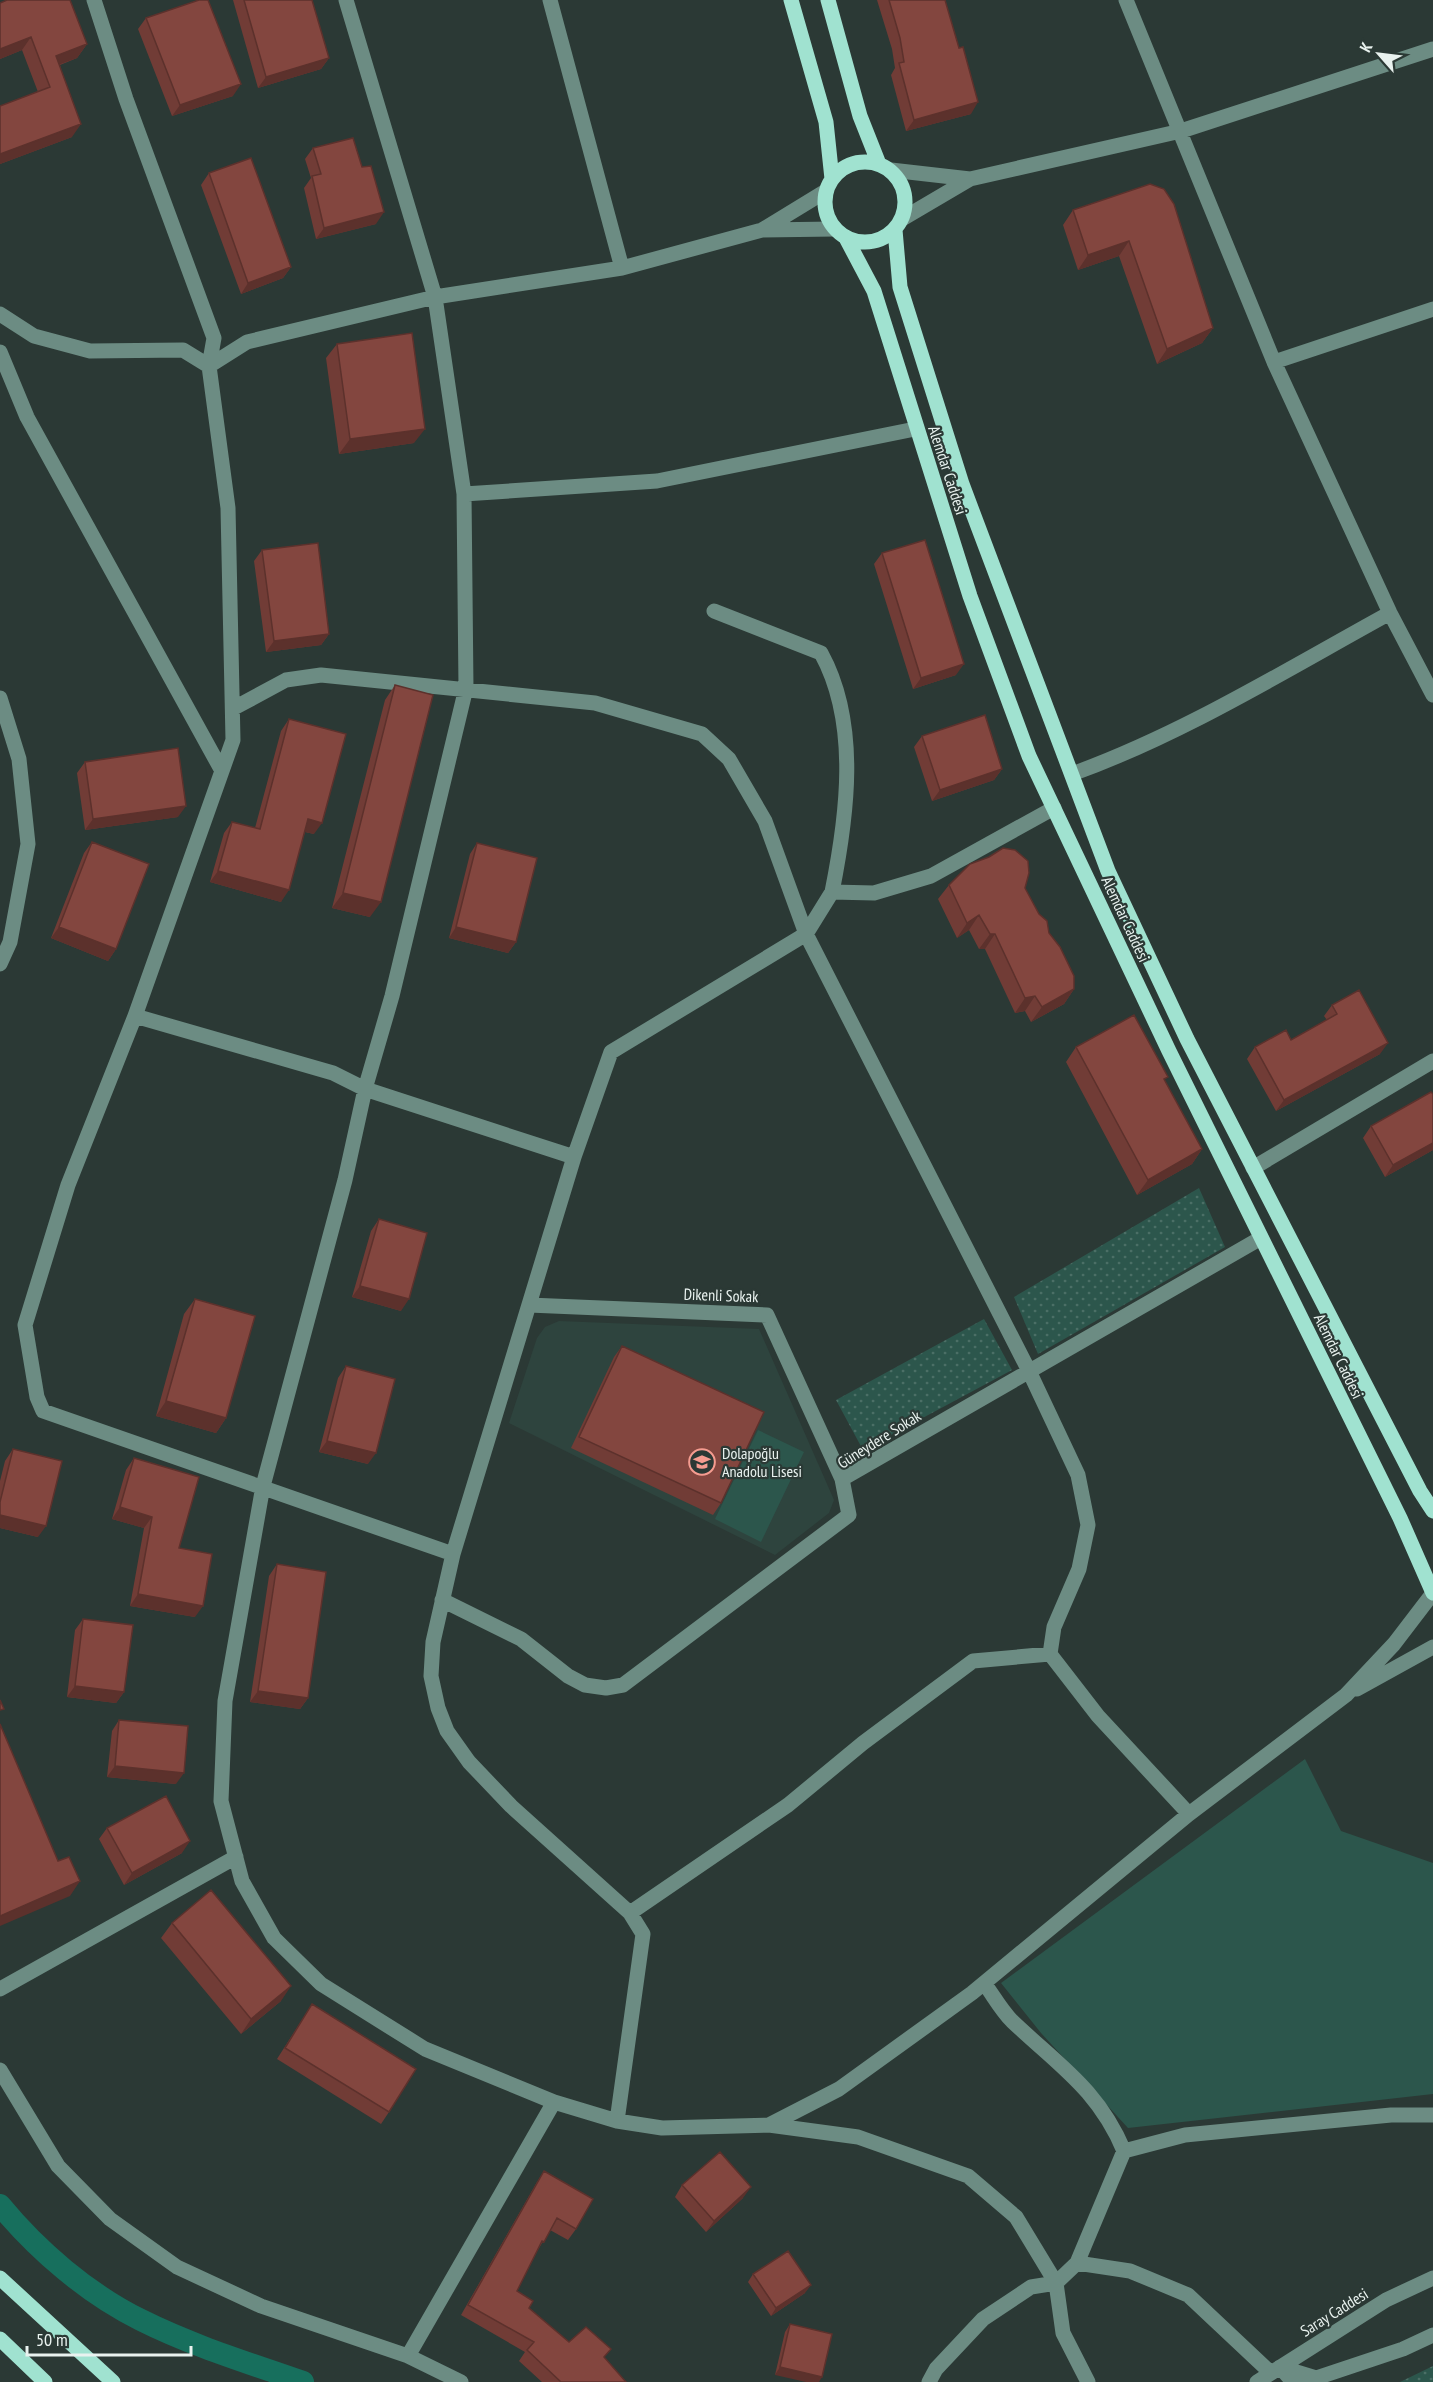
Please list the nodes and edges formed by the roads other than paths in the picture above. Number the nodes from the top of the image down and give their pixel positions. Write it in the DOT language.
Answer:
graph roads {
  1 [pos="94,0"];
  2 [pos="346,0"];
  3 [pos="550,0"];
  4 [pos="791,0"];
  5 [pos="828,0"];
  6 [pos="1126,0"];
  7 [pos="1433,50"];
  8 [pos="1181,131"];
  9 [pos="885,167"];
  10 [pos="970,179"];
  11 [pos="829,185"];
  12 [pos="898,224"];
  13 [pos="762,230"];
  14 [pos="840,233"];
  15 [pos="622,268"];
  16 [pos="435,297"];
  17 [pos="1433,309"];
  18 [pos="0,314"];
  19 [pos="0,352"];
  20 [pos="1274,362"];
  21 [pos="209,366"];
  22 [pos="915,429"];
  23 [pos="464,494"];
  24 [pos="714,611"];
  25 [pos="1390,613"];
  26 [pos="466,688"];
  27 [pos="1433,695"];
  28 [pos="0,698"];
  29 [pos="234,708"];
  30 [pos="222,771"];
  31 [pos="1072,774"];
  32 [pos="1054,808"];
  33 [pos="832,892"];
  34 [pos="806,934"];
  35 [pos="0,964"];
  36 [pos="135,1016"];
  37 [pos="1433,1061"];
  38 [pos="365,1089"];
  39 [pos="574,1157"];
  40 [pos="1253,1168"];
  41 [pos="1260,1238"];
  42 [pos="529,1305"];
  43 [pos="1029,1371"];
  44 [pos="842,1479"];
  45 [pos="263,1486"];
  46 [pos="1433,1511"];
  47 [pos="453,1554"];
  48 [pos="1433,1593"];
  49 [pos="442,1600"];
  50 [pos="1433,1647"];
  51 [pos="1050,1654"];
  52 [pos="1346,1695"];
  53 [pos="1189,1814"];
  54 [pos="236,1857"];
  55 [pos="630,1913"];
  56 [pos="984,1983"];
  57 [pos="0,1989"];
  58 [pos="0,2070"];
  59 [pos="554,2102"];
  60 [pos="1433,2115"];
  61 [pos="617,2121"];
  62 [pos="769,2125"];
  63 [pos="1124,2151"];
  64 [pos="1077,2263"];
  65 [pos="1433,2277"];
  66 [pos="0,2278"];
  67 [pos="1056,2283"];
  68 [pos="1433,2335"];
  69 [pos="0,2339"];
  70 [pos="408,2356"];
  71 [pos="1276,2370"];
  72 [pos="45,2382"];
  73 [pos="113,2382"];
  74 [pos="461,2382"];
  75 [pos="928,2382"];
  76 [pos="1088,2382"];
  77 [pos="1257,2382"];
  78 [pos="1293,2382"];
  1 -- 21 [label="street"];
  2 -- 16 [label="street"];
  3 -- 15 [label="street"];
  4 -- 11 [label="main road"];
  5 -- 9 [label="main road"];
  6 -- 8 [label="street"];
  7 -- 8 [label="street"];
  8 -- 10 [label="street"];
  8 -- 20 [label="street"];
  9 -- 10 [label="street"];
  9 -- 11 [label="main road"];
  9 -- 12 [label="main road"];
  10 -- 12 [label="street"];
  11 -- 13 [label="street"];
  11 -- 14 [label="main road"];
  12 -- 14 [label="main road"];
  12 -- 31 [label="main road, Alemdar Caddesi"];
  13 -- 14 [label="street"];
  13 -- 15 [label="street"];
  14 -- 22 [label="main road, Alemdar Caddesi"];
  15 -- 16 [label="street"];
  16 -- 21 [label="street"];
  16 -- 23 [label="street"];
  17 -- 20 [label="street"];
  18 -- 21 [label="street"];
  19 -- 30 [label="street"];
  20 -- 25 [label="street"];
  21 -- 29 [label="street"];
  22 -- 23 [label="street"];
  22 -- 32 [label="main road, Alemdar Caddesi"];
  23 -- 26 [label="street"];
  24 -- 33 [label="street"];
  25 -- 27 [label="street"];
  25 -- 31 [label="street"];
  26 -- 29 [label="street"];
  26 -- 34 [label="street"];
  26 -- 38 [label="street"];
  28 -- 35 [label="street"];
  29 -- 30 [label="street"];
  30 -- 36 [label="street"];
  31 -- 40 [label="main road, Alemdar Caddesi"];
  32 -- 33 [label="street"];
  32 -- 41 [label="main road, Alemdar Caddesi"];
  33 -- 34 [label="street"];
  34 -- 39 [label="street"];
  34 -- 43 [label="street"];
  36 -- 38 [label="street"];
  36 -- 45 [label="street"];
  37 -- 40 [label="street"];
  38 -- 39 [label="street"];
  38 -- 45 [label="street"];
  39 -- 42 [label="street"];
  40 -- 46 [label="main road, Alemdar Caddesi"];
  41 -- 43 [label="street, Güneydere Sokak"];
  41 -- 48 [label="main road, Alemdar Caddesi"];
  42 -- 44 [label="street, Dikenli Sokak"];
  42 -- 47 [label="street"];
  43 -- 44 [label="street, Güneydere Sokak"];
  43 -- 51 [label="street"];
  44 -- 49 [label="street, Güneydere Sokak"];
  45 -- 47 [label="street"];
  45 -- 54 [label="street"];
  47 -- 49 [label="street"];
  48 -- 52 [label="street"];
  49 -- 55 [label="street"];
  50 -- 52 [label="street"];
  51 -- 53 [label="street"];
  51 -- 55 [label="street"];
  52 -- 53 [label="street"];
  53 -- 56 [label="street"];
  54 -- 57 [label="street"];
  54 -- 59 [label="street"];
  55 -- 61 [label="street"];
  56 -- 62 [label="street"];
  56 -- 63 [label="street"];
  58 -- 70 [label="street"];
  59 -- 61 [label="street"];
  59 -- 70 [label="street"];
  60 -- 63 [label="street"];
  61 -- 62 [label="street"];
  62 -- 67 [label="street"];
  63 -- 64 [label="street"];
  64 -- 67 [label="street"];
  64 -- 71 [label="street"];
  65 -- 71 [label="street, Saray Caddesi"];
  66 -- 73 [label="main road"];
  67 -- 75 [label="street"];
  67 -- 76 [label="street"];
  68 -- 71 [label="street"];
  69 -- 72 [label="main road"];
  70 -- 74 [label="street"];
  71 -- 77 [label="street, Saray Caddesi"];
  71 -- 78 [label="street"];
}
